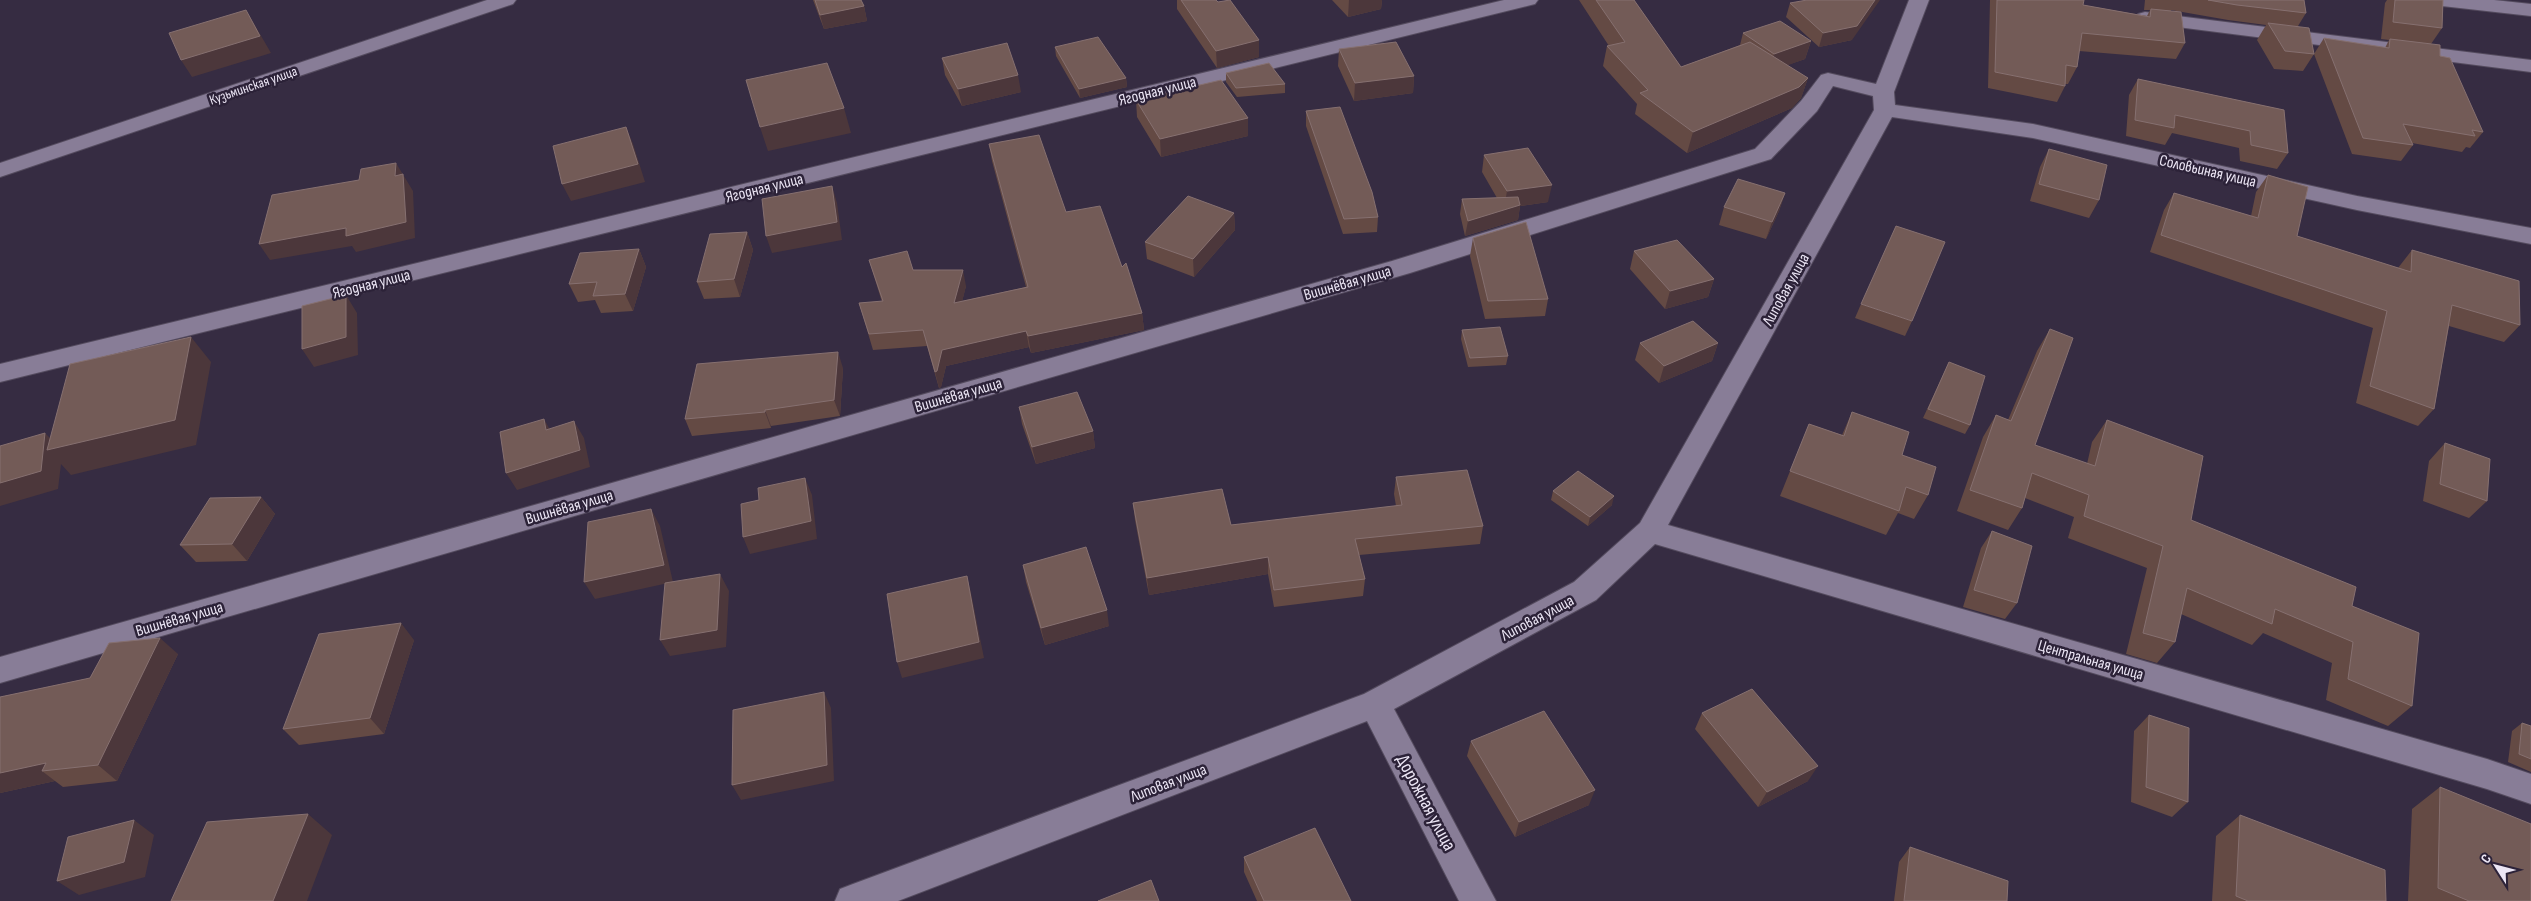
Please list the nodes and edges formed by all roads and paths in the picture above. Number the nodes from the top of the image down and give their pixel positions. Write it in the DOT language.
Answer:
graph roads {
  1 [pos="506,0"];
  2 [pos="1528,0"];
  3 [pos="1919,0"];
  4 [pos="2442,0"];
  5 [pos="2531,10"];
  6 [pos="2122,15"];
  7 [pos="2531,66"];
  8 [pos="1884,101"];
  9 [pos="0,170"];
  10 [pos="2531,236"];
  11 [pos="0,373"];
  12 [pos="1650,530"];
  13 [pos="0,670"];
  14 [pos="1375,704"];
  15 [pos="2531,789"];
  16 [pos="853,901"];
  17 [pos="1478,901"];
  1 -- 9 [label="street, Кузьминская улица"];
  2 -- 11 [label="street, Ягодная улица"];
  3 -- 8 [label="street, Липовая улица"];
  4 -- 5 [label="street"];
  6 -- 7 [label="street"];
  8 -- 10 [label="street, Соловьиная улица"];
  8 -- 12 [label="street, Липовая улица"];
  8 -- 13 [label="street, Вишнёвая улица"];
  12 -- 14 [label="street, Липовая улица"];
  12 -- 15 [label="street, Центральная улица"];
  14 -- 16 [label="street, Липовая улица"];
  14 -- 17 [label="street, Дорожная улица"];
}
